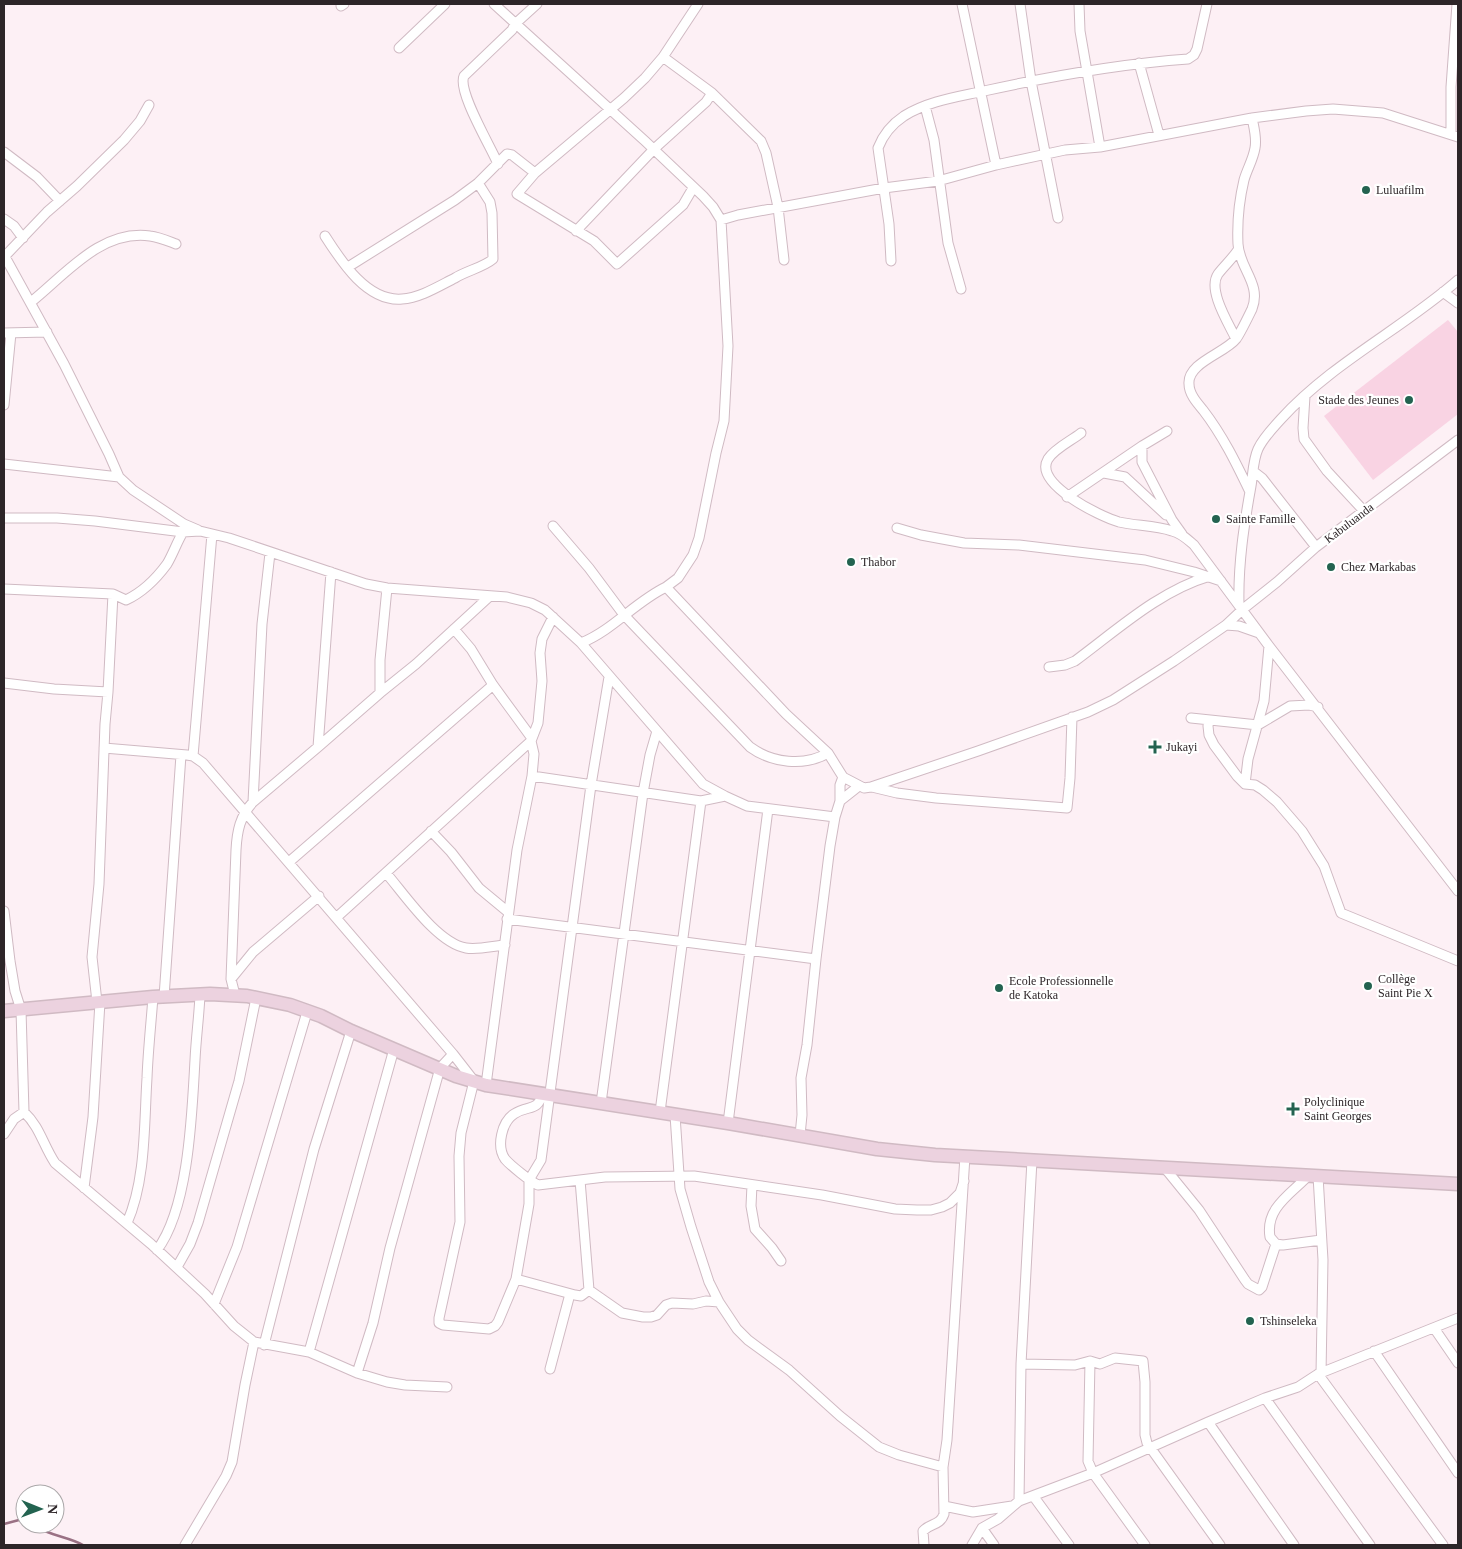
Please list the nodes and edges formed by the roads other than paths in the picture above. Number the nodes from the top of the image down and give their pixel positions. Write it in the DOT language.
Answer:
graph roads {
  1 [pos="445,4"];
  2 [pos="494,4"];
  3 [pos="536,4"];
  4 [pos="698,4"];
  5 [pos="962,4"];
  6 [pos="1020,4"];
  7 [pos="1078,4"];
  8 [pos="1207,4"];
  9 [pos="1457,4"];
  10 [pos="515,24"];
  11 [pos="398,48"];
  12 [pos="663,56"];
  13 [pos="1139,63"];
  14 [pos="1087,71"];
  15 [pos="1031,81"];
  16 [pos="982,92"];
  17 [pos="712,93"];
  18 [pos="149,105"];
  19 [pos="925,106"];
  20 [pos="610,110"];
  21 [pos="1252,118"];
  22 [pos="1159,135"];
  23 [pos="1454,136"];
  24 [pos="1100,147"];
  25 [pos="654,149"];
  26 [pos="4,152"];
  27 [pos="1047,154"];
  28 [pos="498,164"];
  29 [pos="996,165"];
  30 [pos="535,173"];
  31 [pos="938,181"];
  32 [pos="478,183"];
  33 [pos="693,188"];
  34 [pos="884,188"];
  35 [pos="60,201"];
  36 [pos="778,207"];
  37 [pos="1058,218"];
  38 [pos="4,219"];
  39 [pos="721,220"];
  40 [pos="576,231"];
  41 [pos="325,236"];
  42 [pos="23,238"];
  43 [pos="176,244"];
  44 [pos="1238,250"];
  45 [pos="4,256"];
  46 [pos="784,260"];
  47 [pos="891,261"];
  48 [pos="348,267"];
  49 [pos="1458,280"];
  50 [pos="961,289"];
  51 [pos="1444,292"];
  52 [pos="31,302"];
  53 [pos="1458,303"];
  54 [pos="47,332"];
  55 [pos="7,333"];
  56 [pos="1236,339"];
  57 [pos="1305,396"];
  58 [pos="4,405"];
  59 [pos="1168,431"];
  60 [pos="1081,433"];
  61 [pos="1458,441"];
  62 [pos="1142,446"];
  63 [pos="1125,457"];
  64 [pos="1142,462"];
  65 [pos="4,464"];
  66 [pos="1252,471"];
  67 [pos="1104,472"];
  68 [pos="119,477"];
  69 [pos="1125,477"];
  70 [pos="1262,478"];
  71 [pos="1250,488"];
  72 [pos="1067,497"];
  73 [pos="1364,511"];
  74 [pos="4,518"];
  75 [pos="1172,520"];
  76 [pos="553,526"];
  77 [pos="897,528"];
  78 [pos="183,532"];
  79 [pos="200,532"];
  80 [pos="212,534"];
  81 [pos="1182,535"];
  82 [pos="1316,548"];
  83 [pos="270,553"];
  84 [pos="331,572"];
  85 [pos="1210,576"];
  86 [pos="1221,581"];
  87 [pos="666,587"];
  88 [pos="4,588"];
  89 [pos="387,588"];
  90 [pos="113,594"];
  91 [pos="490,596"];
  92 [pos="1241,606"];
  93 [pos="624,615"];
  94 [pos="553,617"];
  95 [pos="1226,625"];
  96 [pos="454,629"];
  97 [pos="1260,633"];
  98 [pos="581,643"];
  99 [pos="1269,646"];
  100 [pos="1049,667"];
  101 [pos="609,677"];
  102 [pos="4,683"];
  103 [pos="493,685"];
  104 [pos="108,692"];
  105 [pos="380,692"];
  106 [pos="1318,708"];
  107 [pos="1072,717"];
  108 [pos="1191,718"];
  109 [pos="1209,720"];
  110 [pos="1258,724"];
  111 [pos="657,731"];
  112 [pos="531,739"];
  113 [pos="318,747"];
  114 [pos="104,748"];
  115 [pos="828,753"];
  116 [pos="181,755"];
  117 [pos="193,756"];
  118 [pos="532,776"];
  119 [pos="843,777"];
  120 [pos="1245,784"];
  121 [pos="591,785"];
  122 [pos="859,786"];
  123 [pos="871,787"];
  124 [pos="642,793"];
  125 [pos="724,796"];
  126 [pos="701,801"];
  127 [pos="840,801"];
  128 [pos="253,802"];
  129 [pos="768,809"];
  130 [pos="245,811"];
  131 [pos="835,817"];
  132 [pos="431,831"];
  133 [pos="289,862"];
  134 [pos="386,873"];
  135 [pos="1458,891"];
  136 [pos="318,896"];
  137 [pos="4,911"];
  138 [pos="508,915"];
  139 [pos="336,917"];
  140 [pos="572,927"];
  141 [pos="624,934"];
  142 [pos="683,940"];
  143 [pos="505,945"];
  144 [pos="750,950"];
  145 [pos="816,959"];
  146 [pos="1458,960"];
  147 [pos="231,979"];
  148 [pos="200,995"];
  149 [pos="236,995"];
  150 [pos="159,997"];
  151 [pos="256,998"];
  152 [pos="98,1002"];
  153 [pos="4,1010"];
  154 [pos="21,1010"];
  155 [pos="307,1012"];
  156 [pos="351,1031"];
  157 [pos="394,1049"];
  158 [pos="454,1054"];
  159 [pos="440,1068"];
  160 [pos="480,1083"];
  161 [pos="546,1094"];
  162 [pos="602,1104"];
  163 [pos="24,1112"];
  164 [pos="660,1112"];
  165 [pos="675,1115"];
  166 [pos="728,1123"];
  167 [pos="4,1134"];
  168 [pos="800,1135"];
  169 [pos="965,1156"];
  170 [pos="679,1160"];
  171 [pos="1032,1160"];
  172 [pos="1164,1167"];
  173 [pos="679,1176"];
  174 [pos="694,1176"];
  175 [pos="1313,1176"];
  176 [pos="529,1180"];
  177 [pos="580,1180"];
  178 [pos="964,1181"];
  179 [pos="1458,1184"];
  180 [pos="752,1185"];
  181 [pos="84,1188"];
  182 [pos="680,1189"];
  183 [pos="127,1223"];
  184 [pos="1321,1240"];
  185 [pos="1276,1244"];
  186 [pos="158,1250"];
  187 [pos="781,1261"];
  188 [pos="177,1267"];
  189 [pos="516,1279"];
  190 [pos="708,1282"];
  191 [pos="589,1290"];
  192 [pos="570,1294"];
  193 [pos="706,1301"];
  194 [pos="718,1302"];
  195 [pos="214,1304"];
  196 [pos="1458,1318"];
  197 [pos="1434,1328"];
  198 [pos="259,1344"];
  199 [pos="1374,1351"];
  200 [pos="310,1352"];
  201 [pos="1090,1361"];
  202 [pos="1458,1363"];
  203 [pos="1021,1364"];
  204 [pos="550,1369"];
  205 [pos="357,1373"];
  206 [pos="1320,1374"];
  207 [pos="447,1387"];
  208 [pos="1265,1398"];
  209 [pos="1208,1422"];
  210 [pos="1150,1449"];
  211 [pos="943,1467"];
  212 [pos="1093,1473"];
  213 [pos="1458,1473"];
  214 [pos="1034,1497"];
  215 [pos="1016,1504"];
  216 [pos="944,1506"];
  217 [pos="982,1528"];
  218 [pos="185,1545"];
  219 [pos="924,1545"];
  220 [pos="972,1545"];
  221 [pos="994,1545"];
  222 [pos="1069,1545"];
  223 [pos="1144,1545"];
  224 [pos="1220,1545"];
  225 [pos="1294,1545"];
  226 [pos="1370,1545"];
  227 [pos="1443,1545"];
  1 -- 11 [label="street"];
  2 -- 10 [label="street"];
  3 -- 10 [label="street"];
  4 -- 12 [label="street"];
  5 -- 16 [label="street"];
  6 -- 15 [label="street"];
  7 -- 14 [label="street"];
  8 -- 13 [label="street"];
  9 -- 23 [label="street"];
  10 -- 20 [label="street"];
  10 -- 28 [label="street"];
  12 -- 17 [label="street"];
  12 -- 20 [label="street"];
  13 -- 14 [label="street"];
  13 -- 22 [label="street"];
  14 -- 15 [label="street"];
  14 -- 24 [label="street"];
  15 -- 16 [label="street"];
  15 -- 27 [label="street"];
  16 -- 19 [label="street"];
  16 -- 29 [label="street"];
  17 -- 25 [label="street"];
  17 -- 36 [label="street"];
  18 -- 35 [label="street"];
  19 -- 31 [label="street"];
  19 -- 34 [label="street"];
  20 -- 25 [label="street"];
  20 -- 30 [label="street"];
  21 -- 22 [label="street"];
  21 -- 23 [label="street"];
  21 -- 44 [label="street"];
  22 -- 24 [label="street"];
  24 -- 27 [label="street"];
  25 -- 33 [label="street"];
  25 -- 40 [label="street"];
  26 -- 35 [label="street"];
  27 -- 29 [label="street"];
  27 -- 37 [label="street"];
  28 -- 30 [label="street"];
  28 -- 32 [label="street"];
  29 -- 31 [label="street"];
  30 -- 40 [label="street"];
  31 -- 34 [label="street"];
  31 -- 50 [label="street"];
  32 -- 48 [label="street"];
  32 -- 48 [label="street"];
  33 -- 39 [label="street"];
  33 -- 40 [label="street"];
  34 -- 36 [label="street"];
  34 -- 47 [label="street"];
  35 -- 42 [label="street"];
  36 -- 39 [label="street"];
  36 -- 46 [label="street"];
  38 -- 42 [label="street"];
  39 -- 87 [label="street"];
  41 -- 48 [label="street"];
  42 -- 45 [label="street"];
  43 -- 52 [label="street"];
  44 -- 56 [label="street"];
  44 -- 56 [label="street"];
  45 -- 52 [label="street"];
  49 -- 51 [label="street"];
  51 -- 53 [label="street"];
  51 -- 57 [label="street"];
  52 -- 54 [label="street"];
  54 -- 55 [label="street"];
  54 -- 68 [label="street"];
  55 -- 58 [label="street"];
  56 -- 71 [label="street"];
  57 -- 66 [label="street"];
  57 -- 73 [label="street"];
  59 -- 62 [label="street"];
  60 -- 72 [label="street"];
  61 -- 73 [label="street, Kabuluanda"];
  62 -- 63 [label="street"];
  62 -- 64 [label="street"];
  63 -- 64 [label="street"];
  63 -- 67 [label="street"];
  63 -- 69 [label="street"];
  64 -- 75 [label="street"];
  65 -- 68 [label="street"];
  66 -- 70 [label="street"];
  66 -- 71 [label="street"];
  67 -- 69 [label="street"];
  67 -- 72 [label="street"];
  68 -- 79 [label="street"];
  69 -- 75 [label="street"];
  70 -- 71 [label="street"];
  70 -- 82 [label="street"];
  71 -- 92 [label="street"];
  72 -- 81 [label="street"];
  73 -- 82 [label="street, Kabuluanda"];
  74 -- 78 [label="street"];
  75 -- 81 [label="street"];
  76 -- 93 [label="street"];
  77 -- 85 [label="street"];
  78 -- 79 [label="street"];
  78 -- 90 [label="street"];
  79 -- 80 [label="street"];
  80 -- 83 [label="street"];
  80 -- 117 [label="street"];
  81 -- 86 [label="street"];
  82 -- 92 [label="street, Kabuluanda"];
  83 -- 84 [label="street"];
  83 -- 128 [label="street"];
  84 -- 89 [label="street"];
  84 -- 113 [label="street"];
  85 -- 86 [label="street"];
  85 -- 100 [label="street"];
  86 -- 92 [label="street"];
  87 -- 93 [label="street"];
  87 -- 115 [label="street"];
  88 -- 90 [label="street"];
  89 -- 91 [label="street"];
  89 -- 105 [label="street"];
  90 -- 104 [label="street"];
  91 -- 94 [label="street"];
  91 -- 96 [label="street"];
  92 -- 95 [label="street, Kabuluanda"];
  92 -- 97 [label="street"];
  93 -- 98 [label="street"];
  93 -- 115 [label="street"];
  94 -- 98 [label="street"];
  94 -- 112 [label="street"];
  95 -- 97 [label="street"];
  95 -- 107 [label="street, Kabuluanda"];
  96 -- 103 [label="street"];
  96 -- 105 [label="street"];
  97 -- 99 [label="street"];
  98 -- 101 [label="street"];
  99 -- 106 [label="street"];
  99 -- 110 [label="street"];
  101 -- 111 [label="street"];
  101 -- 121 [label="street"];
  102 -- 104 [label="street"];
  103 -- 112 [label="street"];
  103 -- 133 [label="street"];
  104 -- 114 [label="street"];
  105 -- 113 [label="street"];
  106 -- 110 [label="street"];
  106 -- 135 [label="street"];
  107 -- 123 [label="street, Kabuluanda"];
  107 -- 123 [label="street"];
  108 -- 109 [label="street"];
  109 -- 110 [label="street"];
  109 -- 120 [label="street"];
  110 -- 120 [label="street"];
  111 -- 124 [label="street"];
  111 -- 125 [label="street"];
  112 -- 118 [label="street"];
  112 -- 132 [label="street"];
  113 -- 128 [label="street"];
  114 -- 116 [label="street"];
  114 -- 152 [label="street"];
  115 -- 119 [label="street"];
  116 -- 117 [label="street"];
  116 -- 150 [label="street"];
  117 -- 130 [label="street"];
  118 -- 121 [label="street"];
  118 -- 138 [label="street"];
  119 -- 122 [label="street"];
  119 -- 127 [label="street"];
  120 -- 146 [label="street"];
  121 -- 124 [label="street"];
  121 -- 140 [label="street"];
  122 -- 123 [label="street"];
  122 -- 127 [label="street"];
  124 -- 126 [label="street"];
  124 -- 141 [label="street"];
  125 -- 126 [label="street"];
  125 -- 129 [label="street"];
  126 -- 142 [label="street"];
  127 -- 131 [label="street"];
  128 -- 130 [label="street"];
  129 -- 131 [label="street"];
  129 -- 144 [label="street"];
  130 -- 133 [label="street"];
  130 -- 147 [label="street"];
  131 -- 145 [label="street"];
  132 -- 134 [label="street"];
  132 -- 138 [label="street"];
  133 -- 136 [label="street"];
  134 -- 139 [label="street"];
  134 -- 143 [label="street"];
  136 -- 139 [label="street"];
  136 -- 147 [label="street"];
  137 -- 154 [label="street"];
  138 -- 140 [label="street"];
  138 -- 143 [label="street"];
  139 -- 158 [label="street"];
  140 -- 141 [label="street"];
  140 -- 161 [label="street"];
  141 -- 142 [label="street"];
  141 -- 162 [label="street"];
  142 -- 144 [label="street"];
  142 -- 164 [label="street"];
  143 -- 160 [label="street"];
  144 -- 145 [label="street"];
  144 -- 166 [label="street"];
  145 -- 168 [label="street"];
  147 -- 149 [label="street"];
  148 -- 149 [label="street"];
  148 -- 150 [label="street"];
  148 -- 186 [label="street"];
  149 -- 151 [label="street"];
  150 -- 152 [label="street"];
  150 -- 183 [label="street"];
  151 -- 155 [label="street"];
  151 -- 188 [label="street"];
  152 -- 154 [label="street"];
  152 -- 181 [label="street"];
  153 -- 154 [label="street"];
  154 -- 163 [label="street"];
  155 -- 156 [label="street"];
  155 -- 195 [label="street"];
  156 -- 157 [label="street"];
  156 -- 198 [label="street"];
  157 -- 159 [label="street"];
  157 -- 200 [label="street"];
  158 -- 159 [label="street"];
  158 -- 160 [label="street"];
  159 -- 160 [label="street"];
  159 -- 205 [label="street"];
  160 -- 161 [label="street"];
  160 -- 189 [label="street"];
  161 -- 162 [label="street"];
  161 -- 176 [label="street"];
  161 -- 176 [label="street"];
  162 -- 164 [label="street"];
  163 -- 167 [label="street"];
  163 -- 181 [label="street"];
  164 -- 165 [label="street"];
  165 -- 166 [label="street"];
  165 -- 170 [label="street"];
  166 -- 168 [label="street"];
  168 -- 169 [label="street"];
  169 -- 171 [label="street"];
  169 -- 178 [label="street"];
  170 -- 173 [label="street"];
  170 -- 174 [label="street"];
  171 -- 172 [label="street"];
  171 -- 203 [label="street"];
  172 -- 175 [label="street"];
  172 -- 185 [label="street"];
  173 -- 174 [label="street"];
  173 -- 177 [label="street"];
  173 -- 182 [label="street"];
  174 -- 180 [label="street"];
  174 -- 182 [label="street"];
  175 -- 179 [label="street"];
  175 -- 184 [label="street"];
  175 -- 185 [label="street"];
  176 -- 177 [label="street"];
  176 -- 189 [label="street"];
  177 -- 191 [label="street"];
  178 -- 180 [label="street"];
  178 -- 211 [label="street"];
  180 -- 187 [label="street"];
  181 -- 183 [label="street"];
  182 -- 190 [label="street"];
  183 -- 186 [label="street"];
  184 -- 185 [label="street"];
  184 -- 206 [label="street"];
  186 -- 188 [label="street"];
  188 -- 195 [label="street"];
  189 -- 192 [label="street"];
  190 -- 193 [label="street"];
  190 -- 194 [label="street"];
  191 -- 192 [label="street"];
  191 -- 193 [label="street"];
  192 -- 204 [label="street"];
  193 -- 194 [label="street"];
  194 -- 211 [label="street"];
  195 -- 198 [label="street"];
  196 -- 197 [label="street"];
  197 -- 199 [label="street"];
  197 -- 202 [label="street"];
  198 -- 200 [label="street"];
  198 -- 218 [label="street"];
  199 -- 206 [label="street"];
  199 -- 213 [label="street"];
  200 -- 205 [label="street"];
  201 -- 203 [label="street"];
  201 -- 210 [label="street"];
  201 -- 212 [label="street"];
  203 -- 215 [label="street"];
  205 -- 207 [label="street"];
  206 -- 208 [label="street"];
  206 -- 227 [label="street"];
  208 -- 209 [label="street"];
  208 -- 226 [label="street"];
  209 -- 210 [label="street"];
  209 -- 225 [label="street"];
  210 -- 212 [label="street"];
  210 -- 224 [label="street"];
  211 -- 216 [label="street"];
  212 -- 214 [label="street"];
  212 -- 223 [label="street"];
  214 -- 215 [label="street"];
  214 -- 222 [label="street"];
  215 -- 216 [label="street"];
  215 -- 217 [label="street"];
  216 -- 219 [label="street"];
  217 -- 220 [label="street"];
  217 -- 221 [label="street"];
}
